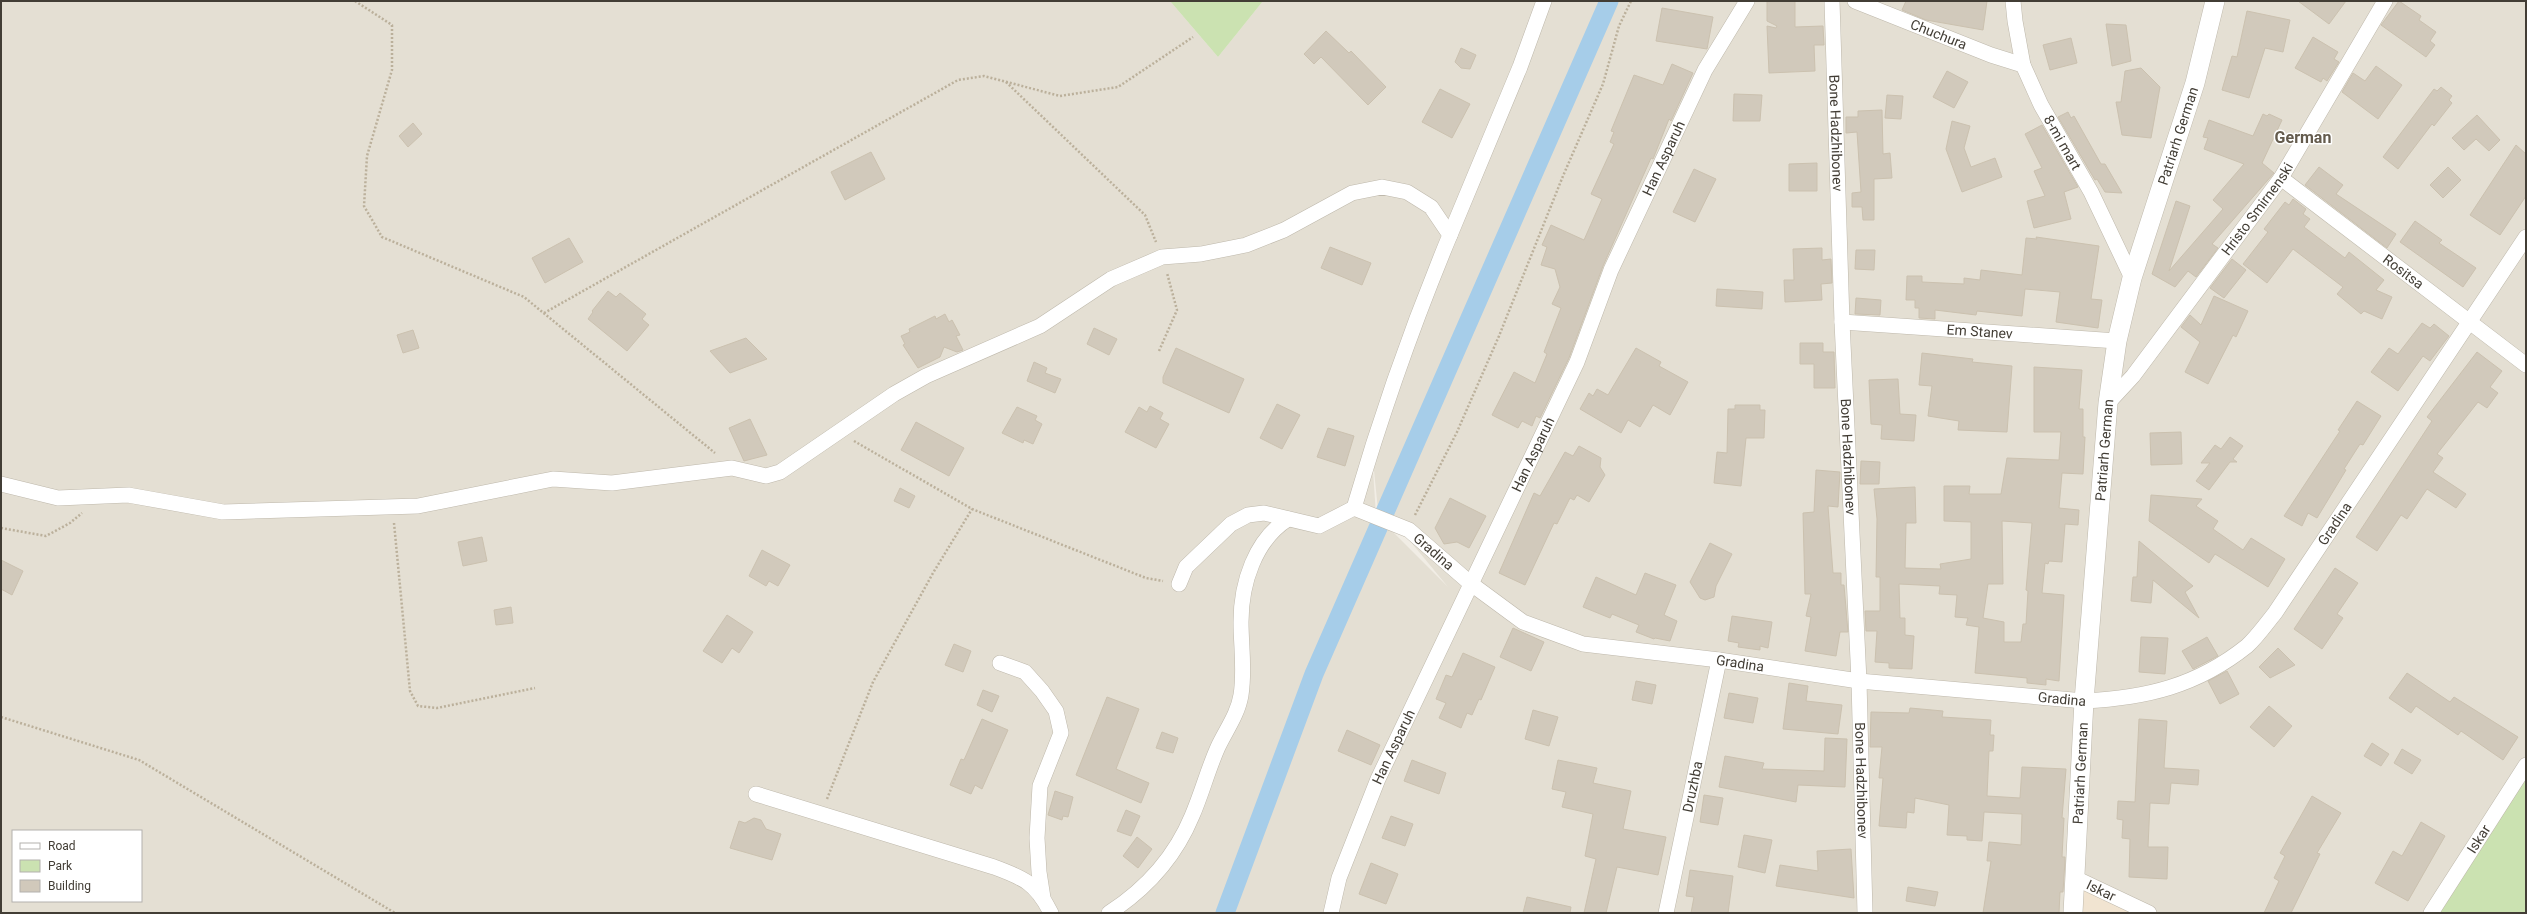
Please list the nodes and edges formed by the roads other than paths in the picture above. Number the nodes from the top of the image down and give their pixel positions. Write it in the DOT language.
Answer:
graph roads {
  1 [pos="1544,1"];
  2 [pos="1746,1"];
  3 [pos="1832,1"];
  4 [pos="1855,1"];
  5 [pos="2013,1"];
  6 [pos="2215,1"];
  7 [pos="2385,1"];
  8 [pos="2023,65"];
  9 [pos="2281,178"];
  10 [pos="1450,235"];
  11 [pos="2526,237"];
  12 [pos="2132,278"];
  13 [pos="1842,322"];
  14 [pos="2470,322"];
  15 [pos="2117,341"];
  16 [pos="2526,365"];
  17 [pos="2108,403"];
  18 [pos="1,484"];
  19 [pos="1354,508"];
  20 [pos="1288,519"];
  21 [pos="1470,582"];
  22 [pos="1179,584"];
  23 [pos="1718,660"];
  24 [pos="1000,663"];
  25 [pos="1859,681"];
  26 [pos="2084,701"];
  27 [pos="2526,765"];
  28 [pos="756,794"];
  29 [pos="2075,878"];
  30 [pos="1043,898"];
  31 [pos="1051,913"];
  32 [pos="1109,913"];
  33 [pos="1331,913"];
  34 [pos="1666,913"];
  35 [pos="1865,913"];
  36 [pos="2073,913"];
  37 [pos="2149,913"];
  38 [pos="2431,913"];
  1 -- 10 [label="street"];
  2 -- 21 [label="street, Han Asparuh"];
  3 -- 13 [label="street, Bone Hadzhibonev"];
  4 -- 8 [label="street, Chuchura"];
  5 -- 8 [label="street, 8-mi mart"];
  6 -- 12 [label="street, Patriarh German"];
  7 -- 9 [label="street, Hristo Smirnenski"];
  8 -- 12 [label="street, 8-mi mart"];
  9 -- 14 [label="street, Rositsa"];
  9 -- 17 [label="street, Hristo Smirnenski"];
  10 -- 18 [label="street"];
  10 -- 19 [label="street"];
  11 -- 14 [label="street, Gradina"];
  12 -- 15 [label="street, Patriarh German"];
  13 -- 15 [label="street, Em Stanev"];
  13 -- 25 [label="street, Bone Hadzhibonev"];
  14 -- 16 [label="street, Rositsa"];
  14 -- 26 [label="street, Gradina"];
  15 -- 17 [label="street, Patriarh German"];
  17 -- 26 [label="street, Patriarh German"];
  19 -- 20 [label="street"];
  19 -- 21 [label="street, Gradina"];
  20 -- 22 [label="street"];
  20 -- 32 [label="street"];
  21 -- 23 [label="street, Gradina"];
  21 -- 33 [label="street, Han Asparuh"];
  23 -- 25 [label="street, Gradina"];
  23 -- 34 [label="street, Druzhba"];
  24 -- 30 [label="street"];
  25 -- 26 [label="street, Gradina"];
  25 -- 35 [label="street, Bone Hadzhibonev"];
  26 -- 29 [label="street, Patriarh German"];
  27 -- 38 [label="street, Iskar"];
  28 -- 30 [label="street"];
  29 -- 36 [label="street, Patriarh German"];
  29 -- 37 [label="street, Iskar"];
  30 -- 31 [label="street"];
}
